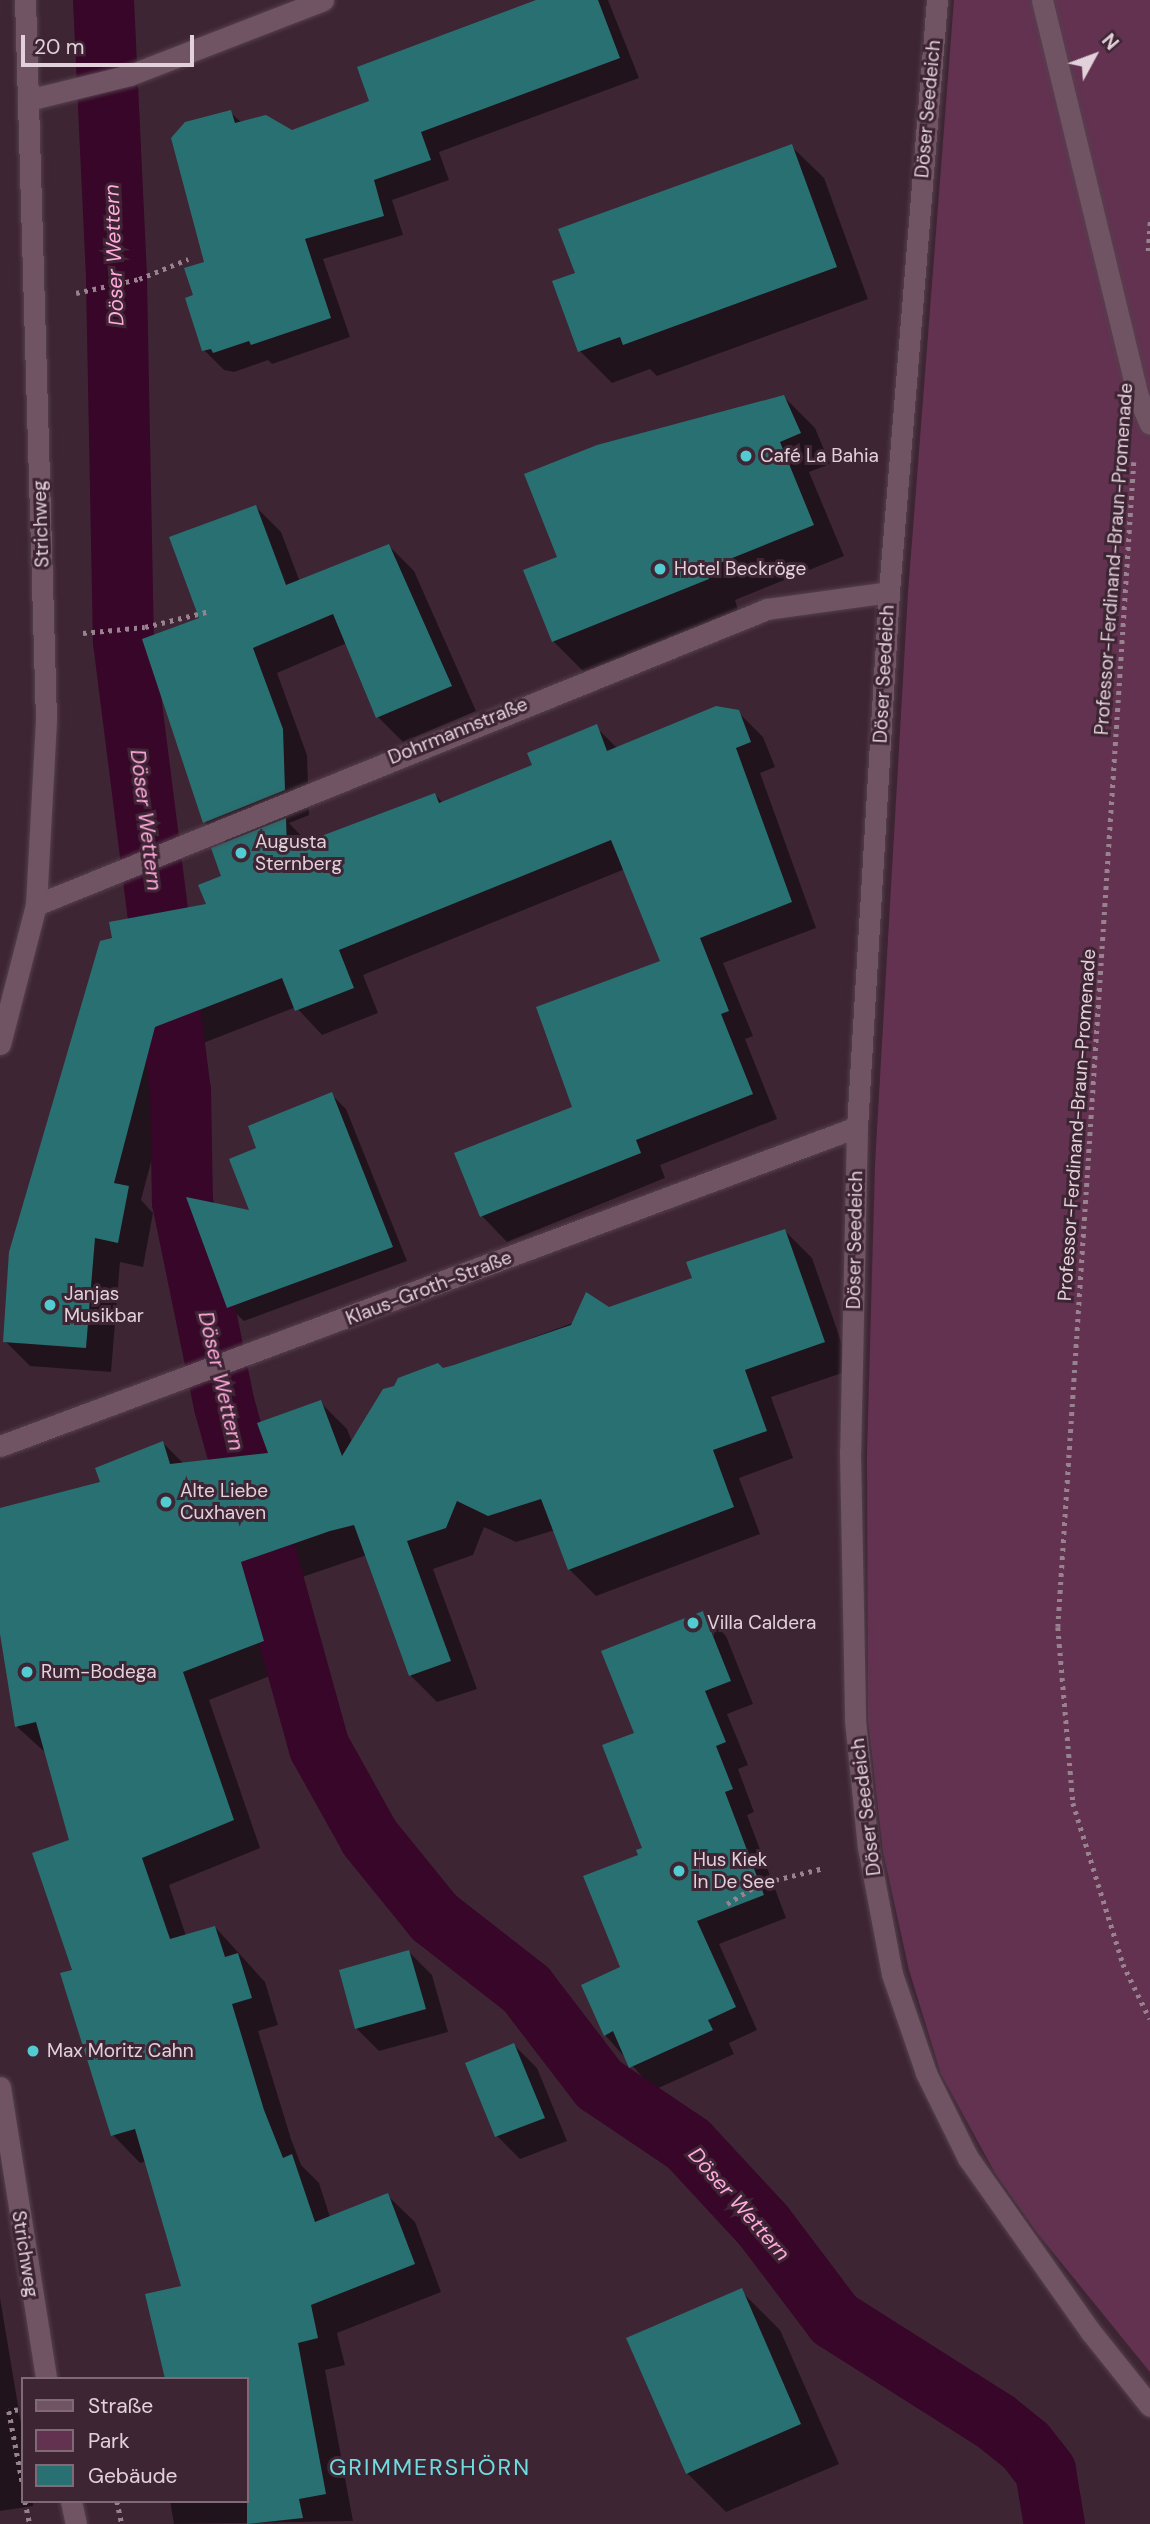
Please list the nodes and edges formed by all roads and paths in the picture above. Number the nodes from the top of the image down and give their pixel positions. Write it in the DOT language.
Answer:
graph roads {
  1 [pos="25,0"];
  2 [pos="323,0"];
  3 [pos="937,0"];
  4 [pos="1042,0"];
  5 [pos="28,100"];
  6 [pos="1150,219"];
  7 [pos="188,259"];
  8 [pos="1147,260"];
  9 [pos="92,291"];
  10 [pos="1139,396"];
  11 [pos="1150,424"];
  12 [pos="889,592"];
  13 [pos="210,611"];
  14 [pos="105,630"];
  15 [pos="36,905"];
  16 [pos="0,1044"];
  17 [pos="857,1127"];
  18 [pos="0,1446"];
  19 [pos="824,1868"];
  20 [pos="727,1904"];
  21 [pos="1150,2019"];
  22 [pos="0,2087"];
  23 [pos="46,2377"];
  24 [pos="1150,2406"];
  25 [pos="21,2410"];
  26 [pos="21,2475"];
  27 [pos="71,2503"];
  28 [pos="76,2524"];
  1 -- 5 [label="street, Strichweg"];
  2 -- 5 [label="street"];
  3 -- 12 [label="street, Döser Seedeich"];
  4 -- 10 [label="street"];
  5 -- 15 [label="street, Strichweg"];
  6 -- 8 [label="path"];
  7 -- 9 [label="path"];
  10 -- 11 [label="street"];
  10 -- 21 [label="path, Professor-Ferdinand-Braun-Promenade"];
  12 -- 15 [label="street, Dohrmannstraße"];
  12 -- 17 [label="street, Döser Seedeich"];
  13 -- 14 [label="path"];
  15 -- 16 [label="street, Strichweg"];
  17 -- 18 [label="street, Klaus-Groth-Straße"];
  17 -- 24 [label="street, Döser Seedeich"];
  19 -- 20 [label="path"];
  22 -- 23 [label="street, Strichweg"];
  25 -- 26 [label="path"];
  27 -- 28 [label="street"];
}
